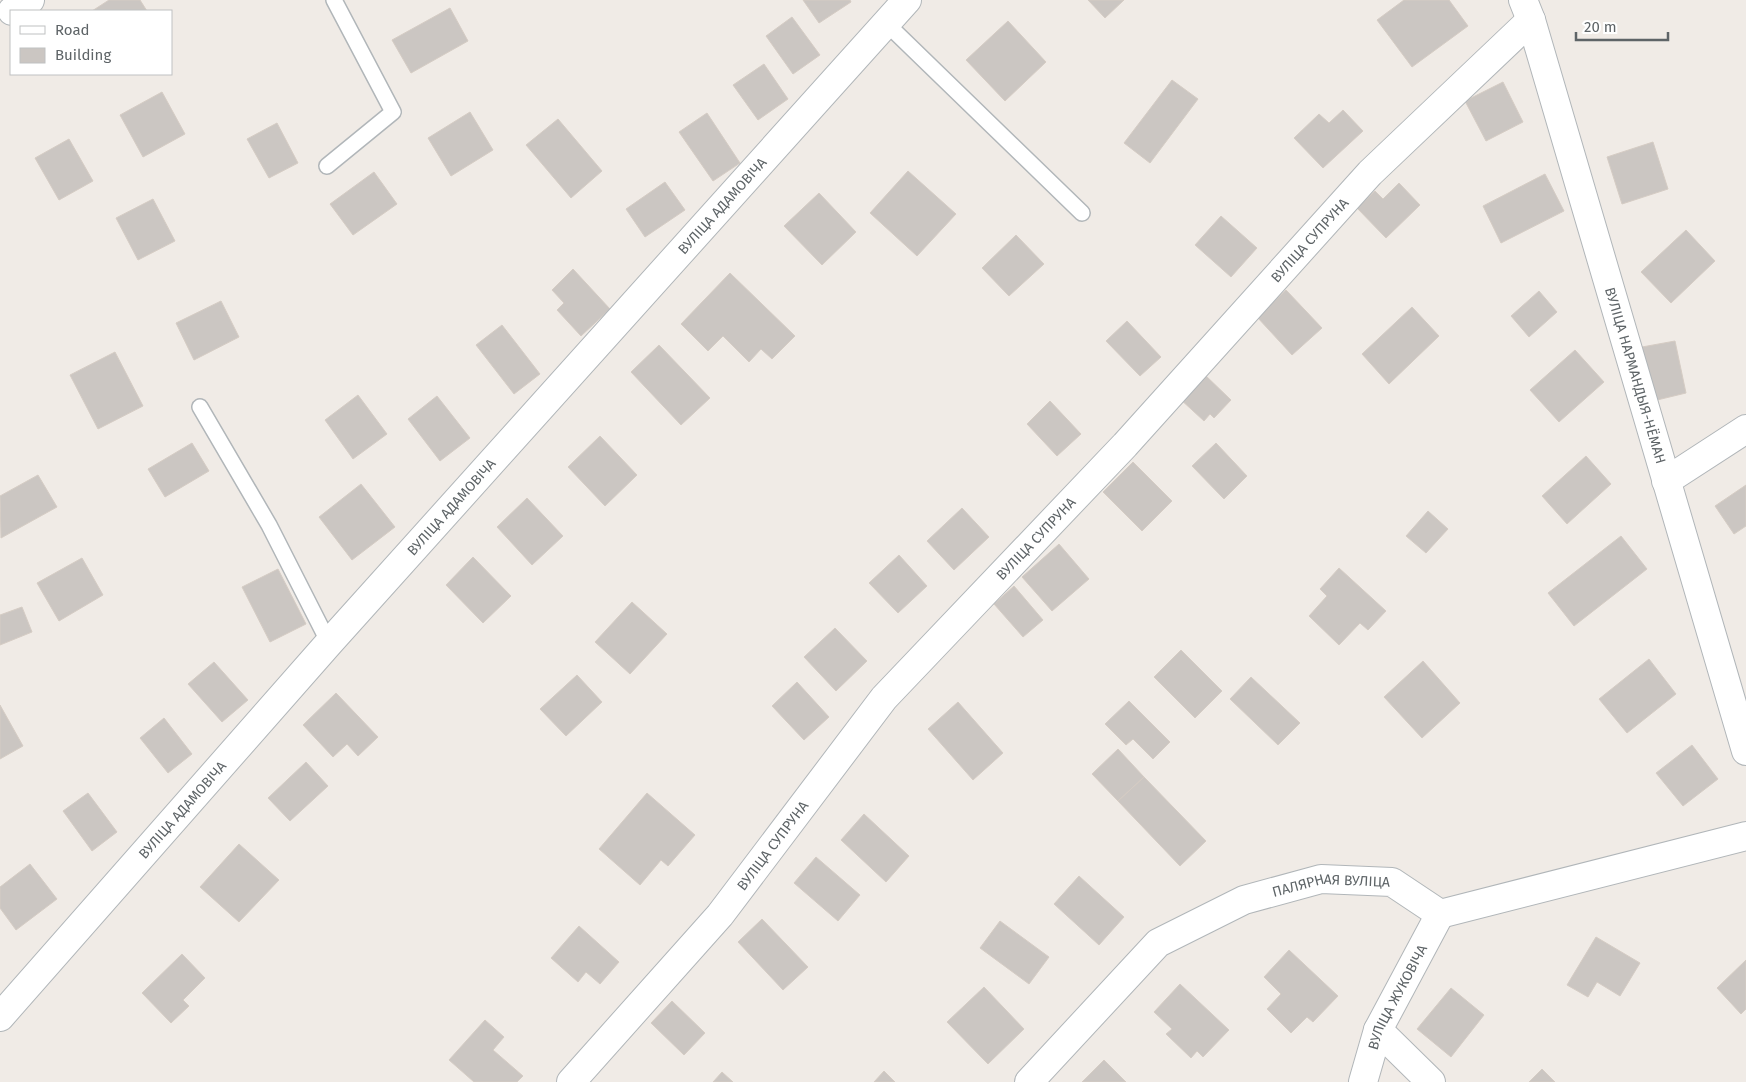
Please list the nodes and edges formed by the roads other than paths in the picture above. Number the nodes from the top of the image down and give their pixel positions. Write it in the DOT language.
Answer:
graph roads {
  1 [pos="30,0"];
  2 [pos="334,0"];
  3 [pos="906,0"];
  4 [pos="15,10"];
  5 [pos="1527,10"];
  6 [pos="886,23"];
  7 [pos="327,166"];
  8 [pos="1082,213"];
  9 [pos="200,407"];
  10 [pos="1746,429"];
  11 [pos="1666,481"];
  12 [pos="329,642"];
  13 [pos="1746,752"];
  14 [pos="1746,836"];
  15 [pos="1440,914"];
  16 [pos="0,1017"];
  17 [pos="1378,1030"];
  18 [pos="570,1082"];
  19 [pos="1030,1082"];
  20 [pos="1363,1082"];
  21 [pos="1431,1082"];
  1 -- 4 [label="street"];
  2 -- 7 [label="lane"];
  3 -- 6 [label="street, ВУЛІЦА АДАМОВІЧА"];
  5 -- 11 [label="street, ВУЛІЦА НАРМАНДЫЯ-НЁМАН"];
  5 -- 18 [label="street, ВУЛІЦА СУПРУНА"];
  6 -- 8 [label="lane"];
  6 -- 12 [label="street, ВУЛІЦА АДАМОВІЧА"];
  9 -- 12 [label="lane"];
  10 -- 11 [label="street"];
  11 -- 13 [label="street, ВУЛІЦА НАРМАНДЫЯ-НЁМАН"];
  12 -- 16 [label="street, ВУЛІЦА АДАМОВІЧА"];
  14 -- 15 [label="street"];
  15 -- 17 [label="street, ВУЛІЦА ЖУКОВІЧА"];
  15 -- 19 [label="street, ПАЛЯРНАЯ ВУЛІЦА"];
  17 -- 20 [label="street, ВУЛІЦА ЖУКОВІЧА"];
  17 -- 21 [label="street"];
}
